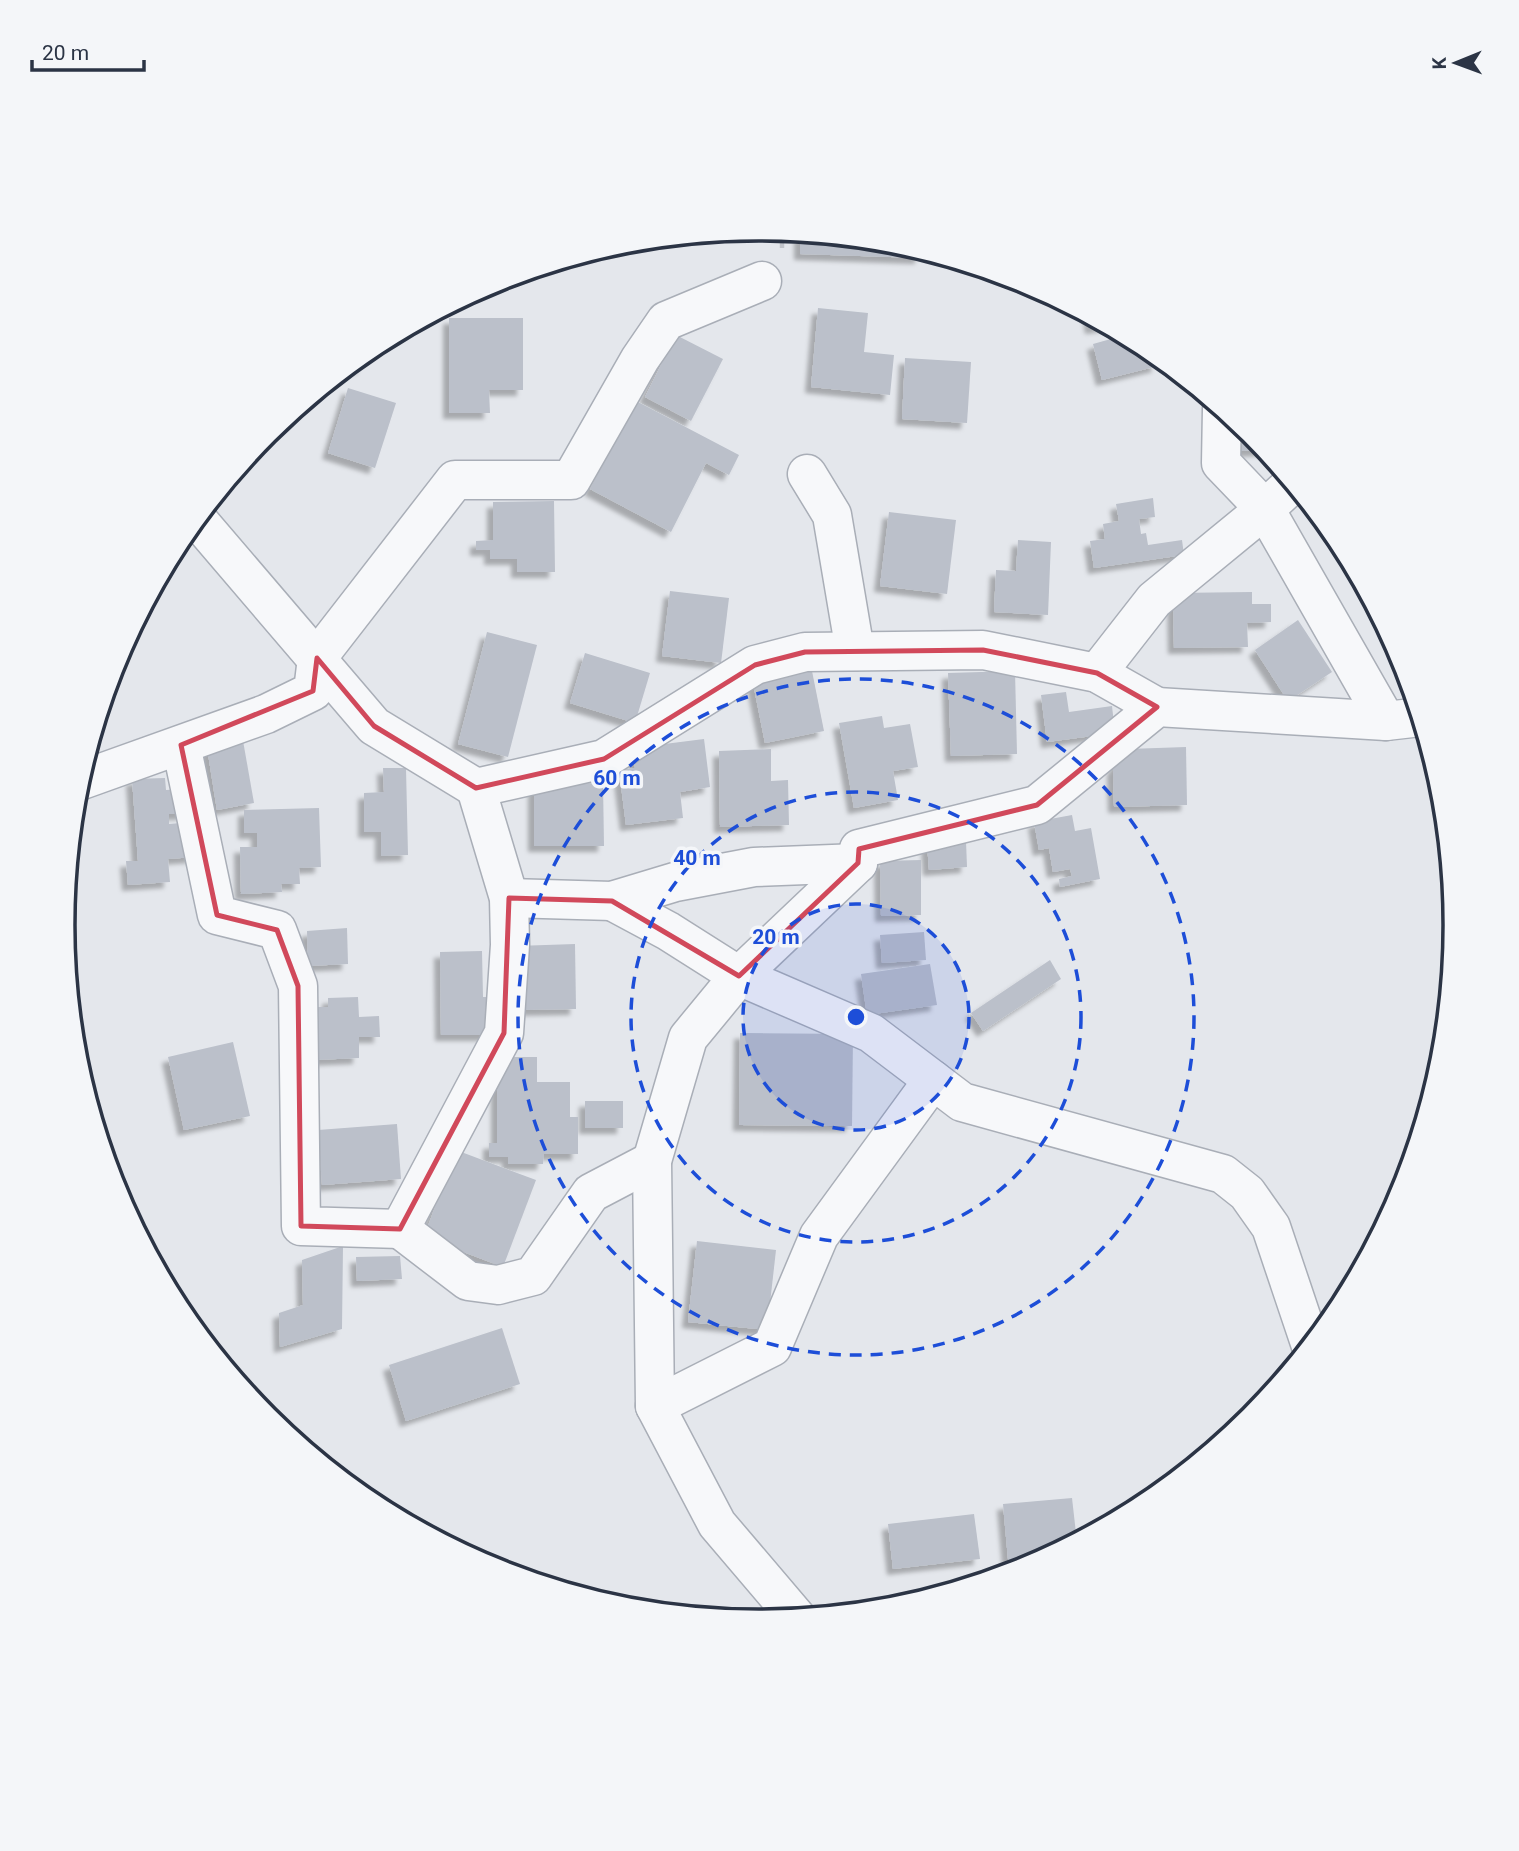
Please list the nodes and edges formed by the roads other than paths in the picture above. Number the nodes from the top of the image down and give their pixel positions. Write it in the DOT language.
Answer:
graph roads {
  1 [pos="762,281"];
  2 [pos="1222,422"];
  3 [pos="807,474"];
  4 [pos="1286,489"];
  5 [pos="1265,509"];
  6 [pos="204,527"];
  7 [pos="855,651"];
  8 [pos="317,658"];
  9 [pos="1097,673"];
  10 [pos="1157,707"];
  11 [pos="1403,719"];
  12 [pos="181,745"];
  13 [pos="92,776"];
  14 [pos="475,788"];
  15 [pos="858,863"];
  16 [pos="509,898"];
  17 [pos="612,901"];
  18 [pos="739,976"];
  19 [pos="933,1080"];
  20 [pos="652,1161"];
  21 [pos="400,1229"];
  22 [pos="1307,1335"];
  23 [pos="655,1406"];
  24 [pos="789,1609"];
  1 -- 8 [label="street"];
  2 -- 5 [label="street"];
  3 -- 7 [label="street"];
  4 -- 5 [label="street"];
  5 -- 9 [label="street"];
  5 -- 11 [label="street"];
  6 -- 8 [label="street"];
  7 -- 9 [label="street"];
  7 -- 14 [label="street"];
  8 -- 12 [label="street"];
  8 -- 14 [label="street"];
  9 -- 10 [label="street"];
  10 -- 11 [label="street"];
  10 -- 15 [label="street"];
  12 -- 13 [label="street"];
  12 -- 21 [label="street"];
  14 -- 16 [label="street"];
  15 -- 17 [label="street"];
  15 -- 18 [label="street"];
  16 -- 17 [label="street"];
  16 -- 21 [label="street"];
  17 -- 18 [label="street"];
  18 -- 19 [label="street"];
  18 -- 20 [label="street"];
  19 -- 22 [label="street"];
  19 -- 23 [label="street"];
  20 -- 21 [label="street"];
  20 -- 23 [label="street"];
  23 -- 24 [label="street"];
}
